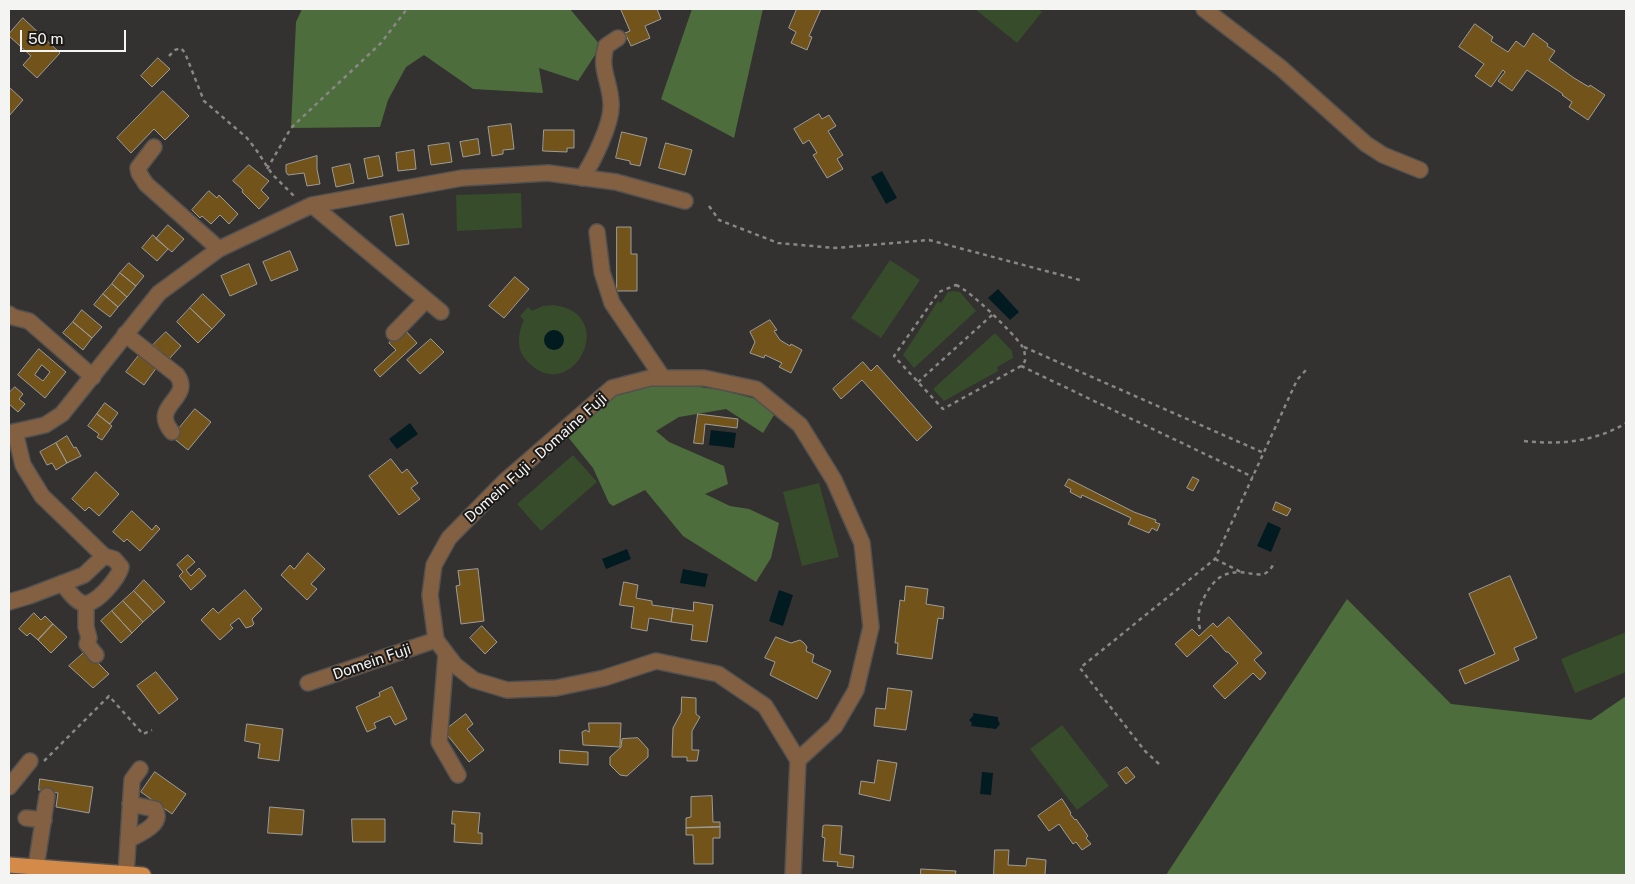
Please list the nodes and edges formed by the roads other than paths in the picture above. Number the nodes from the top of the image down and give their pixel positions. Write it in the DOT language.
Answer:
graph roads {
  1 [pos="1204,9"];
  2 [pos="618,38"];
  3 [pos="154,147"];
  4 [pos="1420,170"];
  5 [pos="582,178"];
  6 [pos="685,201"];
  7 [pos="309,207"];
  8 [pos="597,232"];
  9 [pos="219,250"];
  10 [pos="426,300"];
  11 [pos="9,303"];
  12 [pos="442,312"];
  13 [pos="9,314"];
  14 [pos="30,321"];
  15 [pos="394,333"];
  16 [pos="125,334"];
  17 [pos="93,378"];
  18 [pos="663,378"];
  19 [pos="172,432"];
  20 [pos="12,433"];
  21 [pos="104,556"];
  22 [pos="62,583"];
  23 [pos="9,602"];
  24 [pos="86,604"];
  25 [pos="436,640"];
  26 [pos="446,654"];
  27 [pos="96,655"];
  28 [pos="308,684"];
  29 [pos="798,760"];
  30 [pos="37,761"];
  31 [pos="140,769"];
  32 [pos="458,775"];
  33 [pos="9,787"];
  34 [pos="47,796"];
  35 [pos="130,804"];
  36 [pos="26,818"];
  37 [pos="44,820"];
  38 [pos="128,840"];
  39 [pos="9,865"];
  40 [pos="36,867"];
  41 [pos="126,874"];
  42 [pos="143,875"];
  43 [pos="793,875"];
  1 -- 4 [label="street"];
  2 -- 5 [label="street"];
  3 -- 9 [label="street"];
  5 -- 6 [label="street"];
  5 -- 7 [label="street"];
  7 -- 9 [label="street"];
  7 -- 10 [label="street"];
  8 -- 18 [label="street"];
  9 -- 16 [label="street"];
  10 -- 12 [label="street"];
  10 -- 15 [label="street"];
  11 -- 14 [label="street"];
  13 -- 14 [label="street"];
  14 -- 17 [label="street"];
  16 -- 17 [label="street"];
  16 -- 19 [label="street"];
  17 -- 20 [label="street"];
  18 -- 25 [label="street, Domein Fuji - Domaine Fuji"];
  18 -- 29 [label="street, Domein Fuji - Domaine Fuji"];
  20 -- 21 [label="street"];
  21 -- 22 [label="street"];
  21 -- 24 [label="street"];
  22 -- 23 [label="street"];
  22 -- 24 [label="street"];
  24 -- 27 [label="street"];
  25 -- 26 [label="street, Domein Fuji - Domaine Fuji"];
  25 -- 28 [label="street, Domein Fuji"];
  26 -- 29 [label="street, Domein Fuji - Domaine Fuji"];
  26 -- 32 [label="street"];
  29 -- 43 [label="street"];
  30 -- 33 [label="street"];
  31 -- 35 [label="street"];
  34 -- 37 [label="street"];
  35 -- 38 [label="street"];
  35 -- 38 [label="street"];
  36 -- 37 [label="street"];
  37 -- 40 [label="street"];
  38 -- 41 [label="street"];
  39 -- 40 [label="main road"];
  40 -- 41 [label="main road"];
  41 -- 42 [label="main road"];
}
